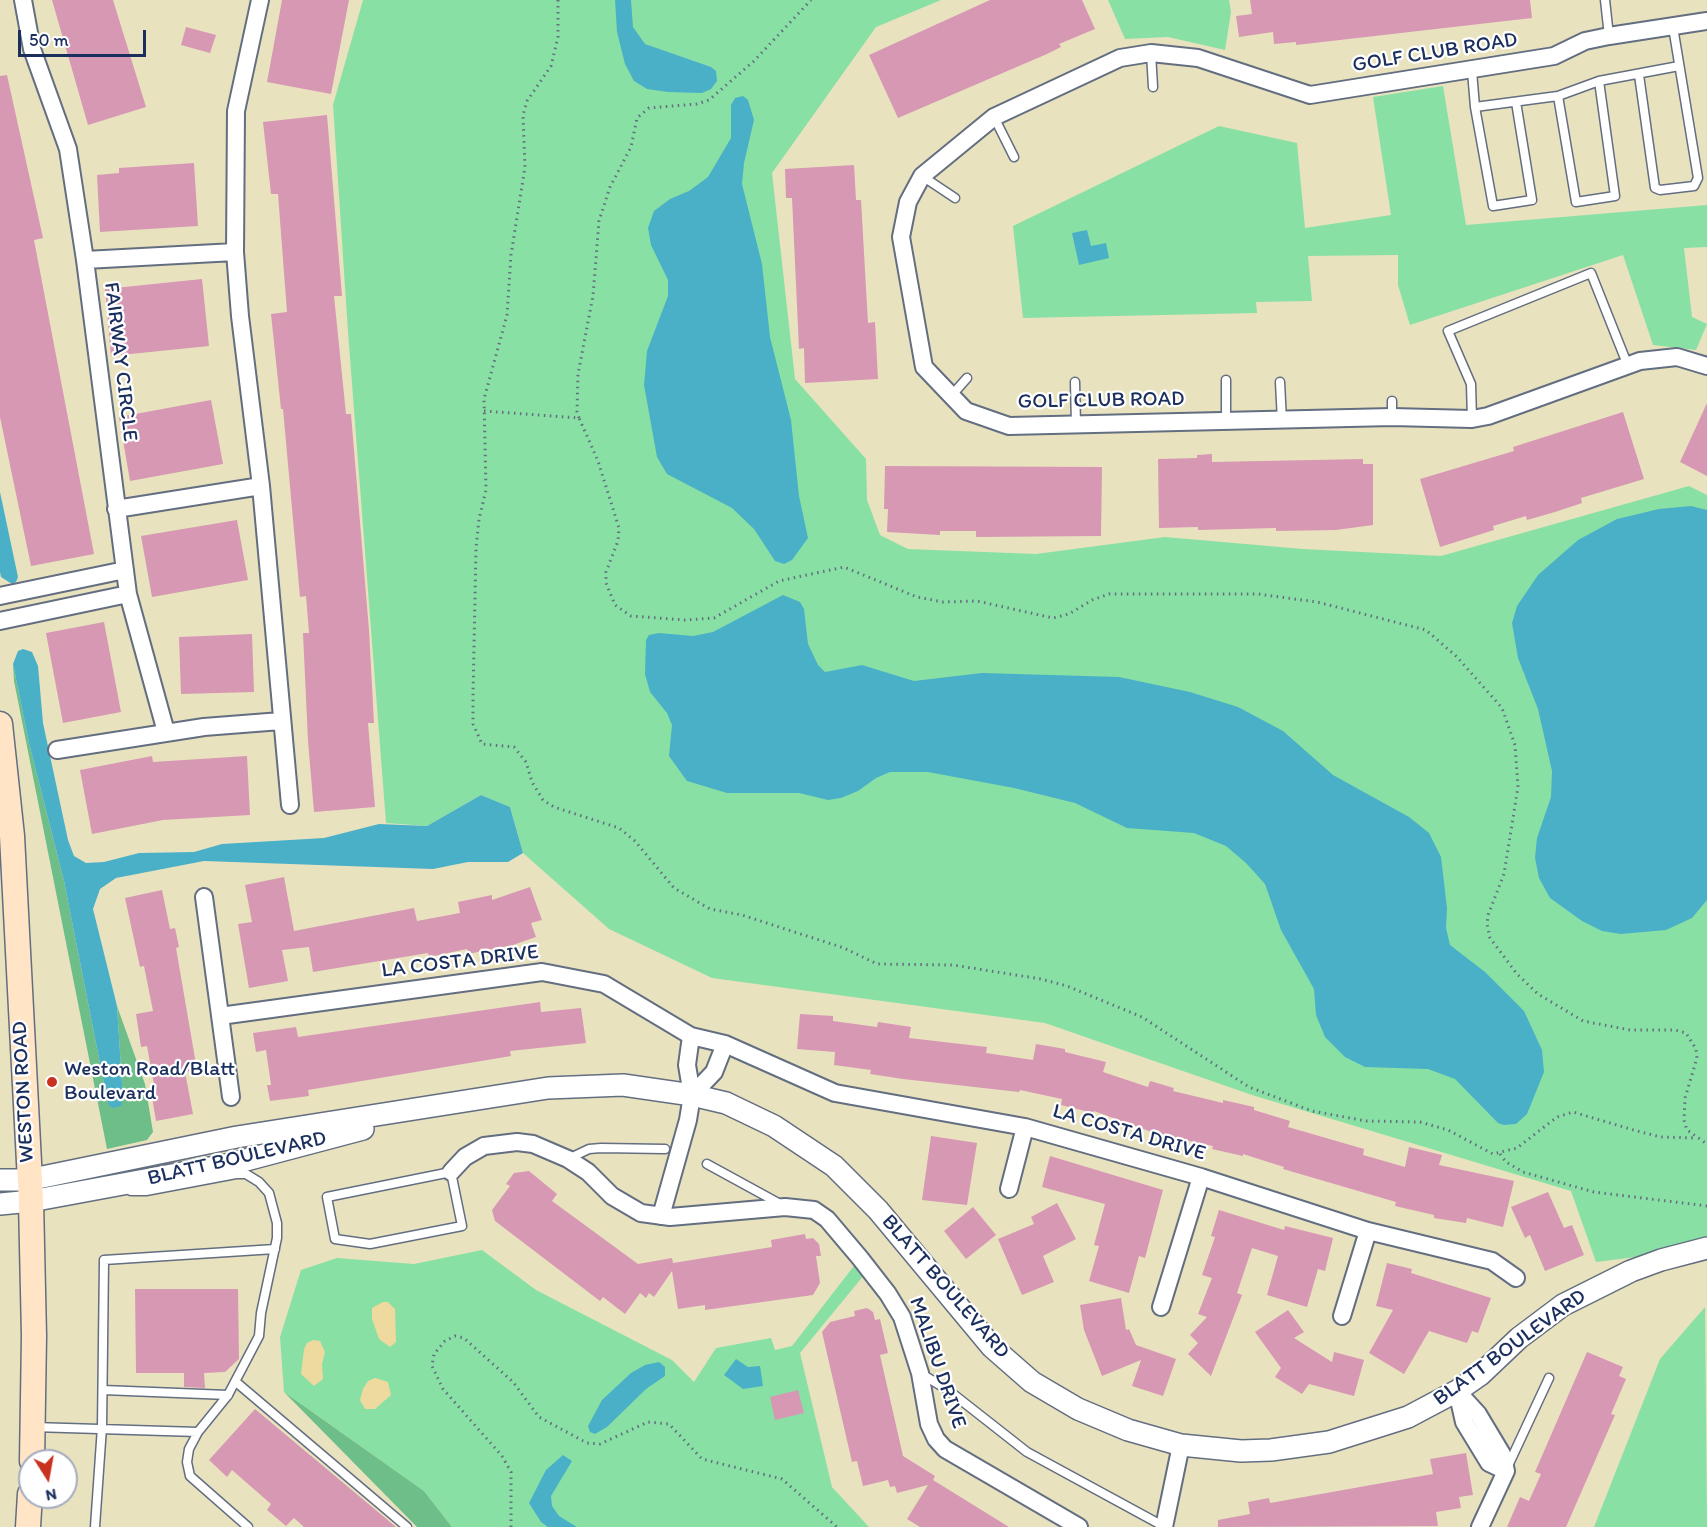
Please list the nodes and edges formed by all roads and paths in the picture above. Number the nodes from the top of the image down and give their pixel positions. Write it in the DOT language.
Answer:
graph roads {
  1 [pos="23,0"];
  2 [pos="260,0"];
  3 [pos="558,0"];
  4 [pos="811,0"];
  5 [pos="1605,0"];
  6 [pos="1707,21"];
  7 [pos="1673,27"];
  8 [pos="1609,36"];
  9 [pos="1151,53"];
  10 [pos="1680,66"];
  11 [pos="1472,71"];
  12 [pos="1639,75"];
  13 [pos="1599,81"];
  14 [pos="1153,87"];
  15 [pos="1558,96"];
  16 [pos="1516,102"];
  17 [pos="1475,107"];
  18 [pos="994,117"];
  19 [pos="1014,157"];
  20 [pos="922,176"];
  21 [pos="955,198"];
  22 [pos="235,252"];
  23 [pos="85,260"];
  24 [pos="1706,364"];
  25 [pos="1628,366"];
  26 [pos="967,378"];
  27 [pos="1226,380"];
  28 [pos="1074,382"];
  29 [pos="1280,382"];
  30 [pos="952,395"];
  31 [pos="484,411"];
  32 [pos="579,418"];
  33 [pos="1472,418"];
  34 [pos="1282,421"];
  35 [pos="1226,422"];
  36 [pos="1076,425"];
  37 [pos="261,486"];
  38 [pos="116,509"];
  39 [pos="125,570"];
  40 [pos="128,594"];
  41 [pos="0,596"];
  42 [pos="0,621"];
  43 [pos="281,721"];
  44 [pos="0,724"];
  45 [pos="166,732"];
  46 [pos="57,750"];
  47 [pos="290,805"];
  48 [pos="204,897"];
  49 [pos="220,1016"];
  50 [pos="692,1036"];
  51 [pos="725,1044"];
  52 [pos="692,1095"];
  53 [pos="231,1097"];
  54 [pos="471,1101"];
  55 [pos="1025,1127"];
  56 [pos="1696,1138"];
  57 [pos="1707,1144"];
  58 [pos="665,1149"];
  59 [pos="1500,1153"];
  60 [pos="568,1159"];
  61 [pos="707,1164"];
  62 [pos="451,1172"];
  63 [pos="1201,1177"];
  64 [pos="0,1180"];
  65 [pos="95,1189"];
  66 [pos="1009,1189"];
  67 [pos="30,1190"];
  68 [pos="0,1204"];
  69 [pos="1707,1206"];
  70 [pos="785,1207"];
  71 [pos="662,1216"];
  72 [pos="1368,1231"];
  73 [pos="1707,1248"];
  74 [pos="275,1249"];
  75 [pos="1516,1278"];
  76 [pos="1161,1307"];
  77 [pos="1342,1316"];
  78 [pos="920,1373"];
  79 [pos="1549,1378"];
  80 [pos="236,1382"];
  81 [pos="103,1390"];
  82 [pos="1457,1391"];
  83 [pos="228,1395"];
  84 [pos="33,1427"];
  85 [pos="102,1427"];
  86 [pos="198,1432"];
  87 [pos="1181,1444"];
  88 [pos="32,1449"];
  89 [pos="1506,1471"];
  90 [pos="29,1509"];
  91 [pos="28,1527"];
  92 [pos="95,1527"];
  93 [pos="248,1527"];
  94 [pos="407,1527"];
  95 [pos="511,1527"];
  96 [pos="837,1527"];
  97 [pos="1079,1527"];
  98 [pos="1165,1527"];
  99 [pos="1480,1527"];
  1 -- 23 [label="street, FAIRWAY CIRCLE"];
  2 -- 22 [label="street"];
  3 -- 31 [label="path"];
  4 -- 32 [label="path"];
  5 -- 8 [label="lane"];
  6 -- 7 [label="street, GOLF CLUB ROAD"];
  7 -- 8 [label="street, GOLF CLUB ROAD"];
  7 -- 10 [label="lane"];
  8 -- 11 [label="street, GOLF CLUB ROAD"];
  9 -- 11 [label="street, GOLF CLUB ROAD"];
  9 -- 14 [label="lane"];
  9 -- 18 [label="street, GOLF CLUB ROAD"];
  10 -- 12 [label="lane"];
  10 -- 12 [label="lane"];
  11 -- 17 [label="lane"];
  12 -- 13 [label="lane"];
  13 -- 15 [label="lane"];
  13 -- 15 [label="lane"];
  15 -- 16 [label="lane"];
  16 -- 17 [label="lane"];
  16 -- 17 [label="lane"];
  18 -- 19 [label="lane"];
  18 -- 20 [label="street, GOLF CLUB ROAD"];
  20 -- 21 [label="lane"];
  20 -- 30 [label="street, GOLF CLUB ROAD"];
  22 -- 23 [label="street"];
  22 -- 37 [label="street"];
  23 -- 38 [label="street, FAIRWAY CIRCLE"];
  24 -- 25 [label="street, GOLF CLUB ROAD"];
  25 -- 33 [label="street, GOLF CLUB ROAD"];
  25 -- 33 [label="lane"];
  26 -- 30 [label="lane"];
  27 -- 35 [label="lane"];
  28 -- 36 [label="lane"];
  29 -- 34 [label="lane"];
  30 -- 36 [label="street, GOLF CLUB ROAD"];
  31 -- 32 [label="path"];
  31 -- 59 [label="path"];
  32 -- 56 [label="path"];
  33 -- 34 [label="street, GOLF CLUB ROAD"];
  34 -- 35 [label="street, GOLF CLUB ROAD"];
  35 -- 36 [label="street, GOLF CLUB ROAD"];
  37 -- 38 [label="street"];
  37 -- 43 [label="street"];
  38 -- 39 [label="street, FAIRWAY CIRCLE"];
  39 -- 40 [label="street, FAIRWAY CIRCLE"];
  39 -- 41 [label="street"];
  40 -- 42 [label="street"];
  40 -- 45 [label="street, FAIRWAY CIRCLE"];
  43 -- 45 [label="street"];
  43 -- 47 [label="street"];
  44 -- 67 [label="main road, WESTON ROAD"];
  45 -- 46 [label="street"];
  48 -- 49 [label="street"];
  49 -- 50 [label="street, LA COSTA DRIVE"];
  49 -- 53 [label="street"];
  50 -- 51 [label="street, LA COSTA DRIVE"];
  50 -- 52 [label="street"];
  51 -- 52 [label="street"];
  51 -- 55 [label="street, LA COSTA DRIVE"];
  52 -- 54 [label="street, BLATT BOULEVARD"];
  52 -- 71 [label="street"];
  52 -- 87 [label="street, BLATT BOULEVARD"];
  54 -- 65 [label="street, BLATT BOULEVARD"];
  54 -- 67 [label="street, BLATT BOULEVARD"];
  55 -- 63 [label="street, LA COSTA DRIVE"];
  55 -- 66 [label="street"];
  56 -- 57 [label="path"];
  56 -- 59 [label="path"];
  58 -- 60 [label="lane"];
  59 -- 69 [label="path"];
  60 -- 62 [label="street, MALIBU DRIVE"];
  60 -- 71 [label="street, MALIBU DRIVE"];
  61 -- 70 [label="lane"];
  62 -- 62 [label="lane"];
  63 -- 72 [label="street, LA COSTA DRIVE"];
  63 -- 76 [label="street"];
  64 -- 67 [label="street, BLATT BOULEVARD"];
  65 -- 67 [label="street, BLATT BOULEVARD"];
  65 -- 74 [label="lane"];
  67 -- 68 [label="street, BLATT BOULEVARD"];
  67 -- 84 [label="main road, WESTON ROAD"];
  70 -- 71 [label="street, MALIBU DRIVE"];
  70 -- 78 [label="street, MALIBU DRIVE"];
  72 -- 75 [label="street, LA COSTA DRIVE"];
  72 -- 77 [label="street"];
  73 -- 82 [label="street, BLATT BOULEVARD"];
  74 -- 80 [label="lane"];
  74 -- 81 [label="lane"];
  78 -- 97 [label="street, MALIBU DRIVE"];
  78 -- 98 [label="lane"];
  79 -- 89 [label="lane"];
  80 -- 83 [label="lane"];
  80 -- 94 [label="lane"];
  81 -- 83 [label="lane"];
  81 -- 85 [label="lane"];
  82 -- 87 [label="street, BLATT BOULEVARD"];
  82 -- 89 [label="street"];
  83 -- 86 [label="lane"];
  84 -- 85 [label="lane"];
  84 -- 88 [label="main road, WESTON ROAD"];
  85 -- 86 [label="lane"];
  85 -- 92 [label="lane"];
  86 -- 93 [label="lane"];
  87 -- 98 [label="street"];
  89 -- 99 [label="street"];
  90 -- 91 [label="main road"];
  95 -- 96 [label="path"];
}
